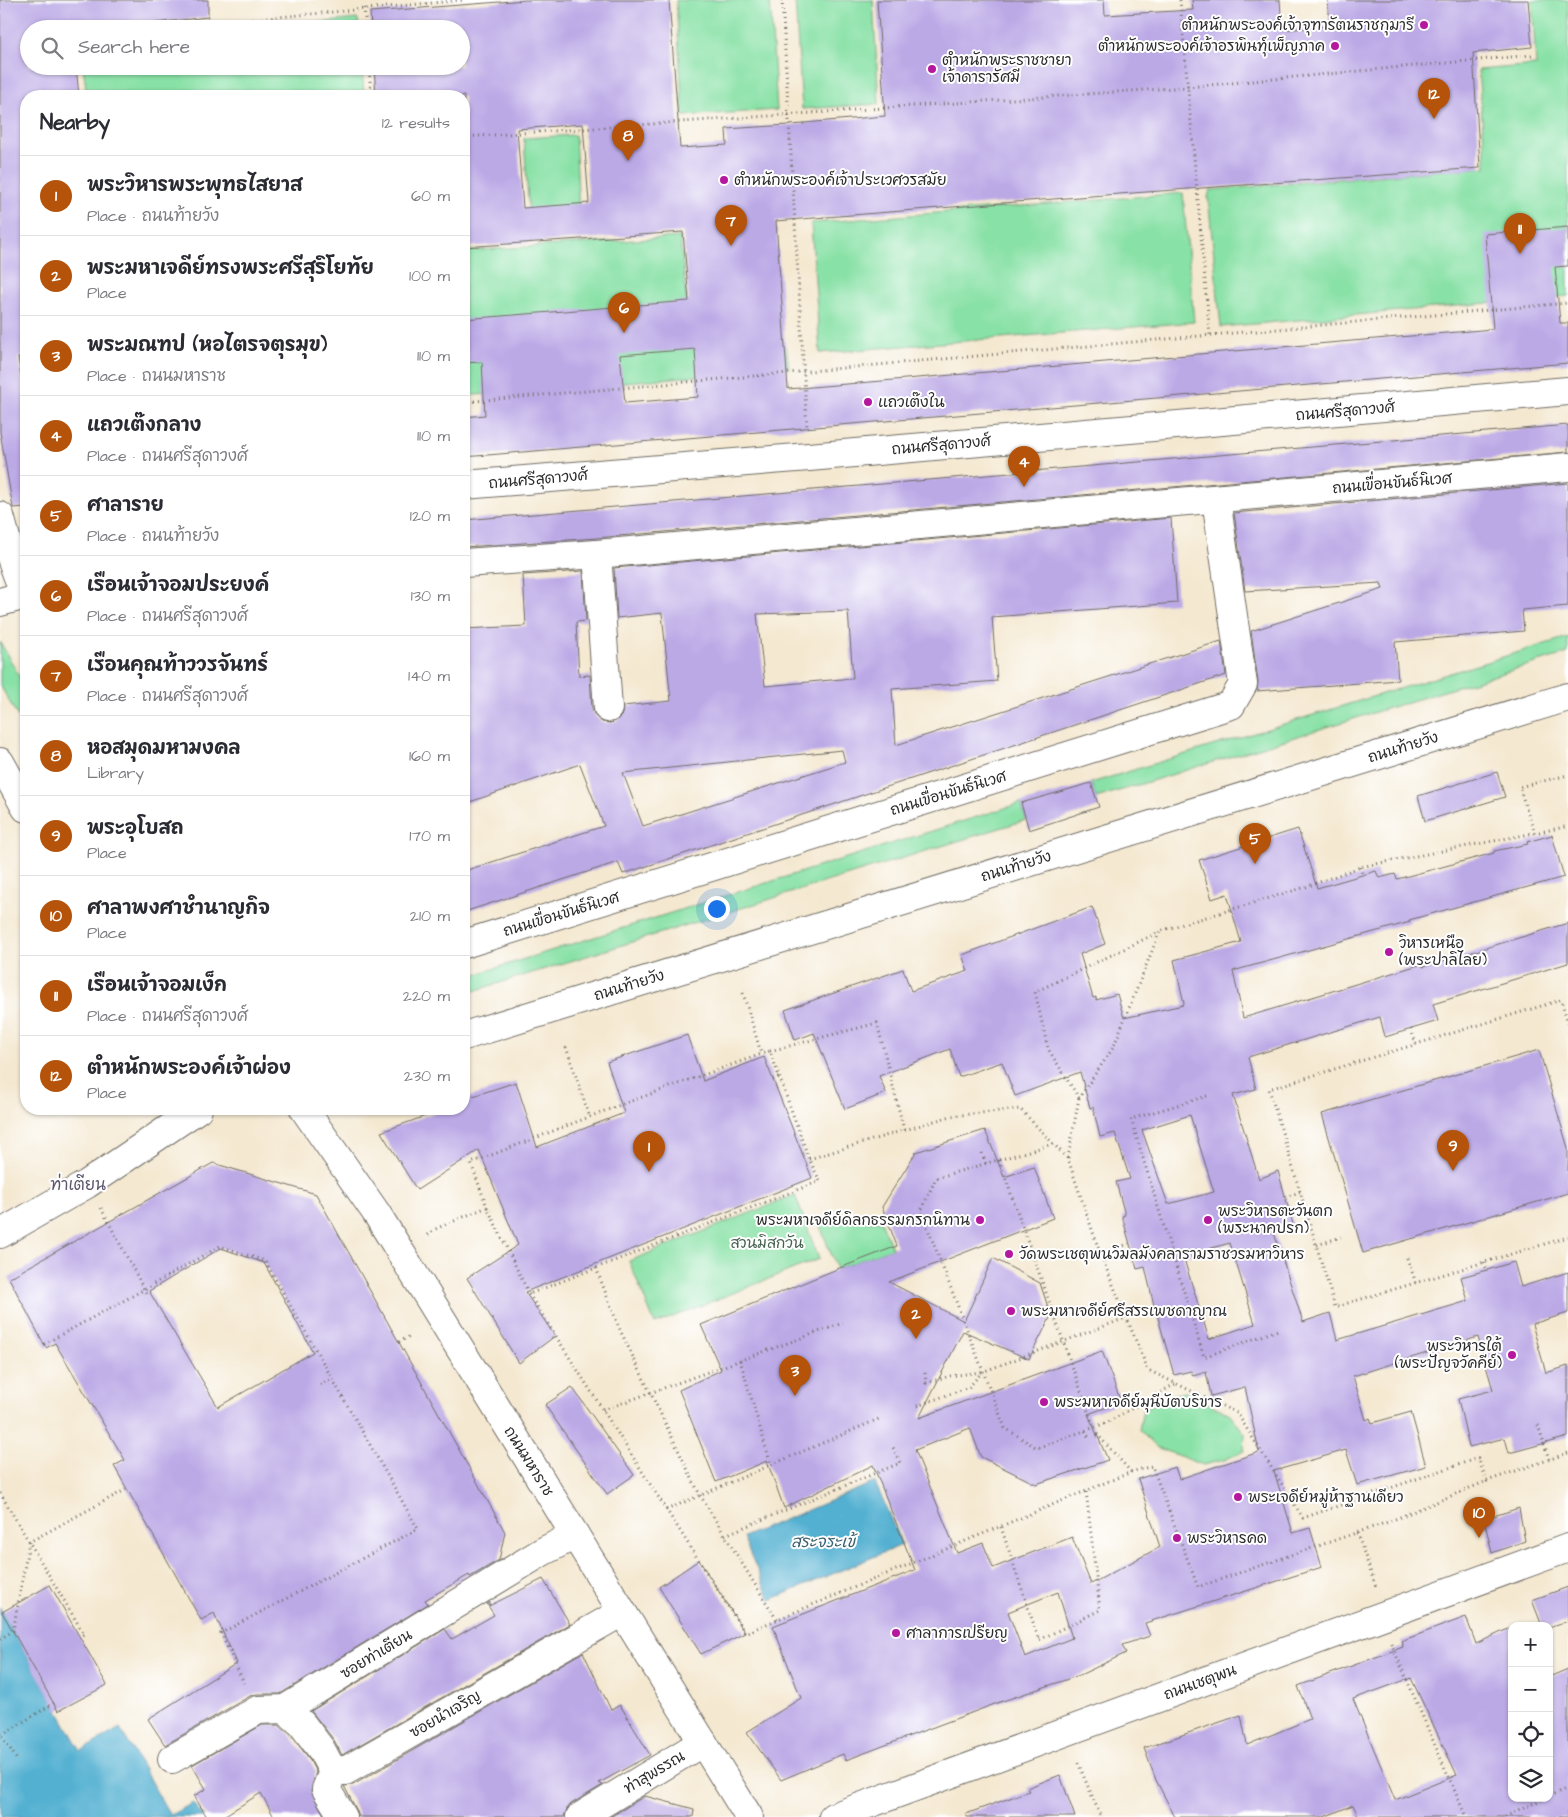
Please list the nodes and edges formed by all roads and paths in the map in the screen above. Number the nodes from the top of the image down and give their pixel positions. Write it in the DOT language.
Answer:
graph roads {
  1 [pos="464,0"];
  2 [pos="782,0"];
  3 [pos="1180,0"];
  4 [pos="364,8"];
  5 [pos="240,20"];
  6 [pos="365,20"];
  7 [pos="1532,55"];
  8 [pos="370,75"];
  9 [pos="1188,87"];
  10 [pos="371,90"];
  11 [pos="789,116"];
  12 [pos="470,136"];
  13 [pos="1568,303"];
  14 [pos="1210,336"];
  15 [pos="804,373"];
  16 [pos="1568,391"];
  17 [pos="470,401"];
  18 [pos="809,457"];
  19 [pos="1568,467"];
  20 [pos="470,485"];
  21 [pos="1216,499"];
  22 [pos="0,516"];
  23 [pos="597,554"];
  24 [pos="470,563"];
  25 [pos="19,598"];
  26 [pos="1568,696"];
  27 [pos="608,708"];
  28 [pos="0,762"];
  29 [pos="1568,775"];
  30 [pos="20,797"];
  31 [pos="1568,828"];
  32 [pos="1536,833"];
  33 [pos="1360,867"];
  34 [pos="1363,875"];
  35 [pos="1160,932"];
  36 [pos="470,942"];
  37 [pos="743,993"];
  38 [pos="1568,1023"];
  39 [pos="1411,1029"];
  40 [pos="470,1034"];
  41 [pos="1416,1044"];
  42 [pos="566,1047"];
  43 [pos="770,1051"];
  44 [pos="760,1054"];
  45 [pos="779,1077"];
  46 [pos="773,1080"];
  47 [pos="1207,1096"];
  48 [pos="1079,1098"];
  49 [pos="189,1115"];
  50 [pos="308,1115"];
  51 [pos="590,1118"];
  52 [pos="904,1130"];
  53 [pos="1053,1144"];
  54 [pos="982,1153"];
  55 [pos="809,1158"];
  56 [pos="1068,1159"];
  57 [pos="998,1160"];
  58 [pos="986,1164"];
  59 [pos="1300,1192"];
  60 [pos="1285,1197"];
  61 [pos="487,1207"];
  62 [pos="108,1222"];
  63 [pos="0,1234"];
  64 [pos="428,1235"];
  65 [pos="1341,1237"];
  66 [pos="1568,1237"];
  67 [pos="1129,1244"];
  68 [pos="1317,1245"];
  69 [pos="1100,1253"];
  70 [pos="1407,1258"];
  71 [pos="1484,1262"];
  72 [pos="596,1268"];
  73 [pos="1487,1270"];
  74 [pos="1416,1283"];
  75 [pos="146,1291"];
  76 [pos="528,1294"];
  77 [pos="1126,1318"];
  78 [pos="842,1323"];
  79 [pos="1278,1330"];
  80 [pos="410,1336"];
  81 [pos="1063,1341"];
  82 [pos="399,1342"];
  83 [pos="44,1344"];
  84 [pos="740,1360"];
  85 [pos="982,1372"];
  86 [pos="925,1373"];
  87 [pos="330,1379"];
  88 [pos="1177,1384"];
  89 [pos="320,1385"];
  90 [pos="651,1392"];
  91 [pos="916,1406"];
  92 [pos="602,1410"];
  93 [pos="881,1418"];
  94 [pos="1538,1425"];
  95 [pos="1094,1428"];
  96 [pos="1085,1431"];
  97 [pos="1097,1434"];
  98 [pos="1089,1438"];
  99 [pos="892,1445"];
  100 [pos="1568,1453"];
  101 [pos="1549,1459"];
  102 [pos="771,1465"];
  103 [pos="1131,1472"];
  104 [pos="1487,1481"];
  105 [pos="127,1489"];
  106 [pos="1086,1490"];
  107 [pos="0,1493"];
  108 [pos="700,1495"];
  109 [pos="666,1510"];
  110 [pos="1001,1527"];
  111 [pos="1357,1533"];
  112 [pos="575,1535"];
  113 [pos="725,1535"];
  114 [pos="29,1542"];
  115 [pos="1568,1548"];
  116 [pos="1378,1593"];
  117 [pos="622,1612"];
  118 [pos="777,1620"];
  119 [pos="80,1636"];
  120 [pos="1388,1638"];
  121 [pos="0,1639"];
  122 [pos="54,1703"];
  123 [pos="285,1709"];
  124 [pos="258,1710"];
  125 [pos="1,1733"];
  126 [pos="703,1742"];
  127 [pos="172,1759"];
  128 [pos="17,1760"];
  129 [pos="1078,1763"];
  130 [pos="334,1769"];
  131 [pos="1568,1788"];
  132 [pos="1553,1794"];
  133 [pos="1537,1802"];
  134 [pos="343,1817"];
  135 [pos="580,1817"];
  136 [pos="749,1817"];
  137 [pos="833,1817"];
  138 [pos="1101,1817"];
  139 [pos="1466,1817"];
  140 [pos="1505,1817"];
  1 -- 4 [label="path"];
  2 -- 11 [label="path"];
  3 -- 9 [label="path"];
  4 -- 5 [label="path"];
  4 -- 6 [label="path"];
  7 -- 9 [label="path"];
  8 -- 10 [label="path"];
  9 -- 11 [label="path"];
  9 -- 14 [label="path"];
  11 -- 12 [label="path"];
  11 -- 15 [label="path"];
  13 -- 14 [label="path"];
  14 -- 15 [label="path"];
  15 -- 17 [label="path"];
  15 -- 18 [label="path"];
  16 -- 18 [label="street, ถนนศรีสุดาวงศ์"];
  18 -- 20 [label="street, ถนนศรีสุดาวงศ์"];
  19 -- 21 [label="street, ถนนเขื่อนขันธ์นิเวศ"];
  21 -- 23 [label="street, ถนนเขื่อนขันธ์นิเวศ"];
  21 -- 36 [label="street, ถนนเขื่อนขันธ์นิเวศ"];
  22 -- 25 [label="street"];
  23 -- 24 [label="street, ถนนเขื่อนขันธ์นิเวศ"];
  23 -- 27 [label="street"];
  26 -- 40 [label="street, ถนนท้ายวัง"];
  28 -- 30 [label="street"];
  29 -- 32 [label="path"];
  31 -- 32 [label="path"];
  32 -- 33 [label="path"];
  33 -- 34 [label="path"];
  33 -- 35 [label="path"];
  35 -- 48 [label="path"];
  35 -- 48 [label="path"];
  37 -- 44 [label="path"];
  38 -- 41 [label="path"];
  39 -- 41 [label="path"];
  41 -- 59 [label="path"];
  42 -- 51 [label="path"];
  43 -- 44 [label="path"];
  43 -- 45 [label="path"];
  43 -- 52 [label="path"];
  44 -- 51 [label="path"];
  45 -- 46 [label="path"];
  45 -- 55 [label="path"];
  47 -- 79 [label="path"];
  48 -- 56 [label="path"];
  49 -- 63 [label="street"];
  50 -- 112 [label="street, ถนนมหาราช"];
  51 -- 61 [label="path"];
  52 -- 53 [label="path"];
  52 -- 55 [label="path"];
  53 -- 56 [label="path"];
  53 -- 57 [label="path"];
  54 -- 58 [label="path"];
  55 -- 72 [label="path"];
  56 -- 69 [label="path"];
  57 -- 58 [label="path"];
  57 -- 81 [label="path"];
  58 -- 85 [label="path"];
  59 -- 60 [label="path"];
  59 -- 68 [label="path"];
  61 -- 64 [label="path"];
  61 -- 76 [label="path"];
  62 -- 75 [label="path"];
  65 -- 68 [label="path"];
  66 -- 71 [label="path"];
  67 -- 69 [label="path"];
  68 -- 74 [label="path"];
  69 -- 77 [label="path"];
  70 -- 74 [label="path"];
  71 -- 73 [label="path"];
  71 -- 74 [label="path"];
  72 -- 76 [label="path"];
  72 -- 90 [label="path"];
  75 -- 83 [label="path"];
  75 -- 124 [label="path"];
  76 -- 92 [label="path"];
  77 -- 81 [label="path"];
  77 -- 88 [label="path"];
  78 -- 84 [label="path"];
  80 -- 82 [label="path"];
  81 -- 85 [label="path"];
  81 -- 95 [label="path"];
  84 -- 90 [label="path"];
  84 -- 102 [label="path"];
  85 -- 86 [label="path"];
  85 -- 91 [label="path"];
  85 -- 96 [label="path"];
  87 -- 89 [label="path"];
  88 -- 95 [label="path"];
  88 -- 104 [label="path"];
  90 -- 92 [label="path"];
  90 -- 108 [label="path"];
  92 -- 109 [label="path"];
  93 -- 102 [label="path"];
  94 -- 101 [label="path"];
  95 -- 96 [label="path"];
  96 -- 98 [label="path"];
  97 -- 103 [label="path"];
  99 -- 113 [label="path"];
  100 -- 101 [label="path"];
  101 -- 104 [label="path"];
  102 -- 108 [label="path"];
  103 -- 106 [label="path"];
  103 -- 111 [label="path"];
  104 -- 111 [label="path"];
  105 -- 114 [label="path"];
  106 -- 110 [label="path"];
  106 -- 110 [label="path"];
  107 -- 114 [label="path"];
  108 -- 109 [label="path"];
  108 -- 113 [label="path"];
  109 -- 118 [label="path"];
  110 -- 118 [label="path"];
  111 -- 116 [label="path"];
  112 -- 117 [label="street, ถนนมหาราช"];
  112 -- 123 [label="street, ซอยท่าเตียน"];
  113 -- 118 [label="path"];
  114 -- 119 [label="path"];
  114 -- 121 [label="path"];
  115 -- 137 [label="street, ถนนเชตุพน"];
  117 -- 126 [label="street, ถนนมหาราช"];
  117 -- 130 [label="street, ซอยนำเจริญ"];
  120 -- 139 [label="path"];
  122 -- 125 [label="path"];
  123 -- 124 [label="street, ซอยท่าเตียน"];
  123 -- 130 [label="street"];
  124 -- 127 [label="street, ซอยท่าเตียน"];
  125 -- 128 [label="path"];
  126 -- 135 [label="street, ท่าสุพรรณ"];
  126 -- 136 [label="street, ถนนมหาราช"];
  129 -- 138 [label="path"];
  130 -- 134 [label="street"];
  131 -- 132 [label="path"];
  133 -- 140 [label="path"];
}
